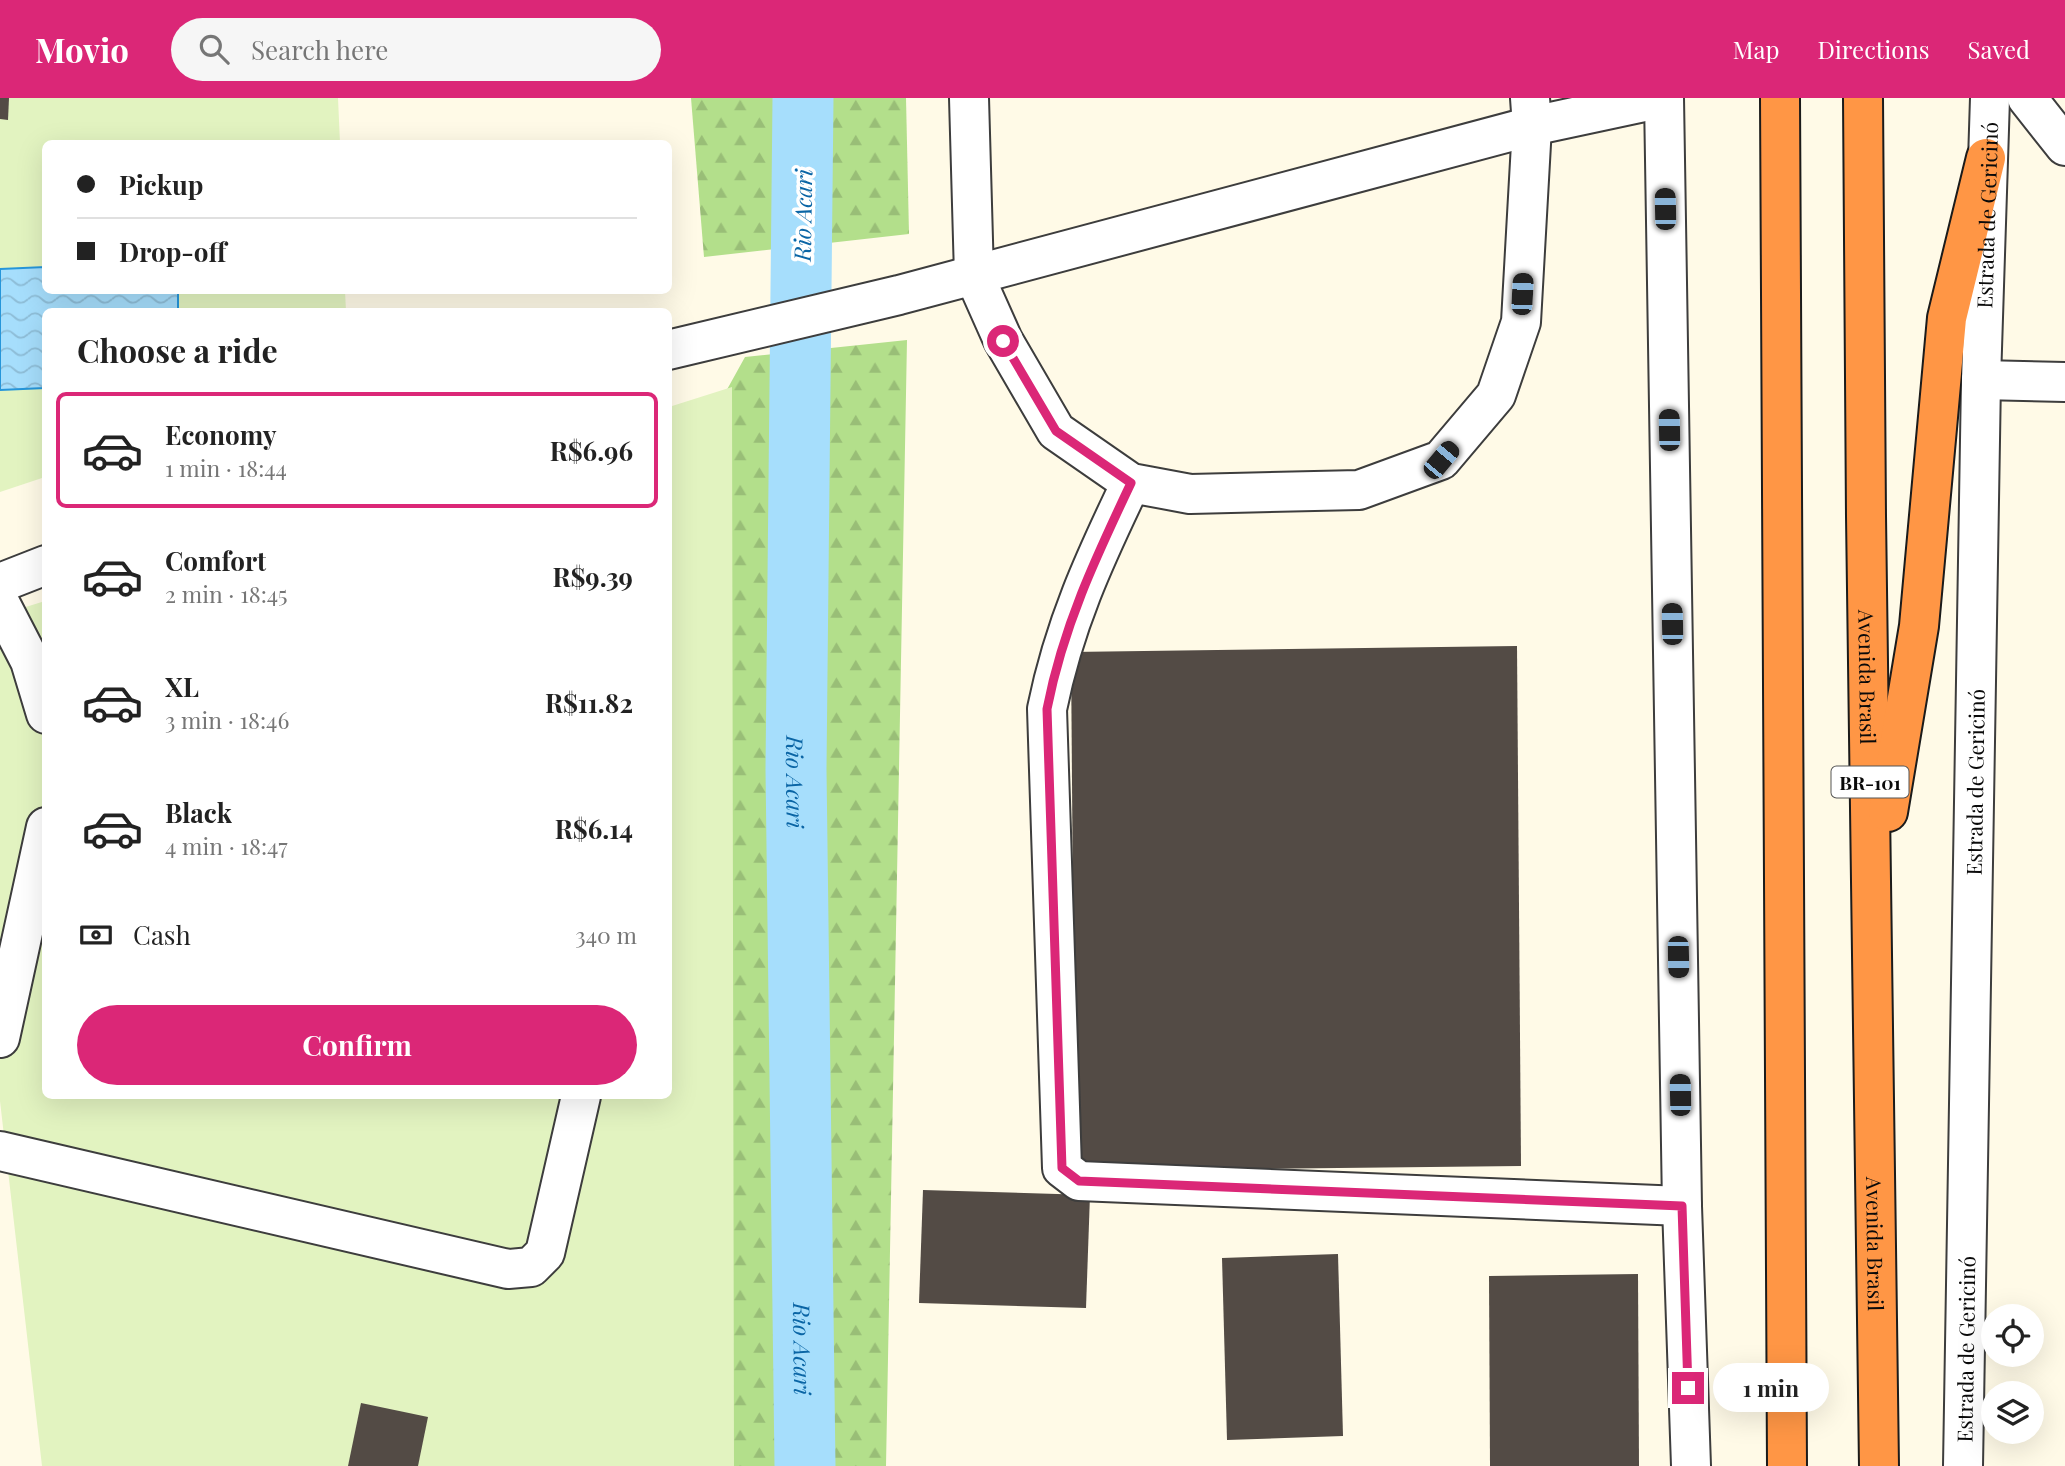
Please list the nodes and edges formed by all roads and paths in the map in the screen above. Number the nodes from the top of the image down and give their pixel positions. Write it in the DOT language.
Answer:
graph roads {
  1 [pos="968,98"];
  2 [pos="1663,98"];
  3 [pos="1780,98"];
  4 [pos="1863,98"];
  5 [pos="1990,98"];
  6 [pos="2027,98"];
  7 [pos="1531,112"];
  8 [pos="2065,146"];
  9 [pos="1986,159"];
  10 [pos="974,275"];
  11 [pos="672,349"];
  12 [pos="1981,380"];
  13 [pos="2065,382"];
  14 [pos="1131,483"];
  15 [pos="42,567"];
  16 [pos="0,583"];
  17 [pos="0,603"];
  18 [pos="42,702"];
  19 [pos="42,845"];
  20 [pos="1872,907"];
  21 [pos="0,1038"];
  22 [pos="581,1099"];
  23 [pos="0,1151"];
  24 [pos="1682,1206"];
  25 [pos="1691,1466"];
  26 [pos="1787,1466"];
  27 [pos="1879,1466"];
  28 [pos="1963,1466"];
  1 -- 10 [label="street"];
  2 -- 7 [label="street"];
  2 -- 24 [label="street"];
  3 -- 26 [label="highway"];
  4 -- 20 [label="highway, Avenida Brasil / BR-101"];
  5 -- 9 [label="street, Estrada de Gericinó"];
  6 -- 8 [label="street"];
  7 -- 10 [label="street"];
  7 -- 14 [label="street"];
  9 -- 12 [label="street, Estrada de Gericinó"];
  9 -- 20 [label="highway"];
  10 -- 11 [label="street"];
  10 -- 14 [label="street"];
  12 -- 13 [label="street"];
  12 -- 28 [label="street, Estrada de Gericinó"];
  14 -- 24 [label="street"];
  15 -- 16 [label="street"];
  17 -- 18 [label="street"];
  19 -- 21 [label="street"];
  20 -- 27 [label="highway, Avenida Brasil / BR-101"];
  22 -- 23 [label="street"];
  24 -- 25 [label="street"];
}
